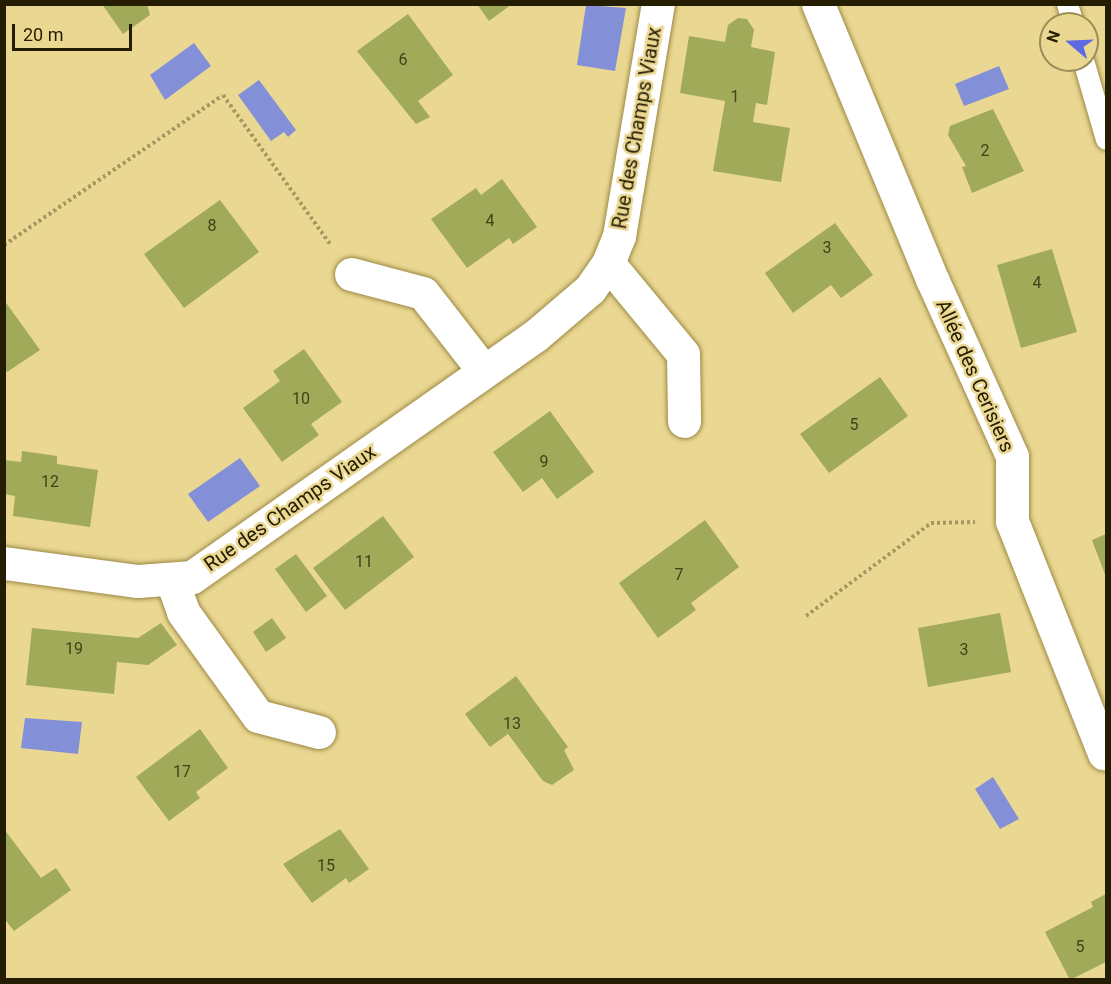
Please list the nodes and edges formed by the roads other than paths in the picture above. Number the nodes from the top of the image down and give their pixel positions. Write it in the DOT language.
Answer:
graph roads {
  1 [pos="658,4"];
  2 [pos="818,4"];
  3 [pos="1087,72"];
  4 [pos="1107,139"];
  5 [pos="608,263"];
  6 [pos="351,273"];
  7 [pos="483,370"];
  8 [pos="684,422"];
  9 [pos="4,563"];
  10 [pos="172,581"];
  11 [pos="319,732"];
  12 [pos="1104,753"];
  1 -- 5 [label="street, Rue des Champs Viaux"];
  2 -- 12 [label="street, Allée des Cerisiers"];
  3 -- 4 [label="lane"];
  5 -- 7 [label="street, Rue des Champs Viaux"];
  5 -- 8 [label="street"];
  6 -- 7 [label="street"];
  7 -- 10 [label="street, Rue des Champs Viaux"];
  9 -- 10 [label="street, Rue des Champs Viaux"];
  10 -- 11 [label="street"];
}
